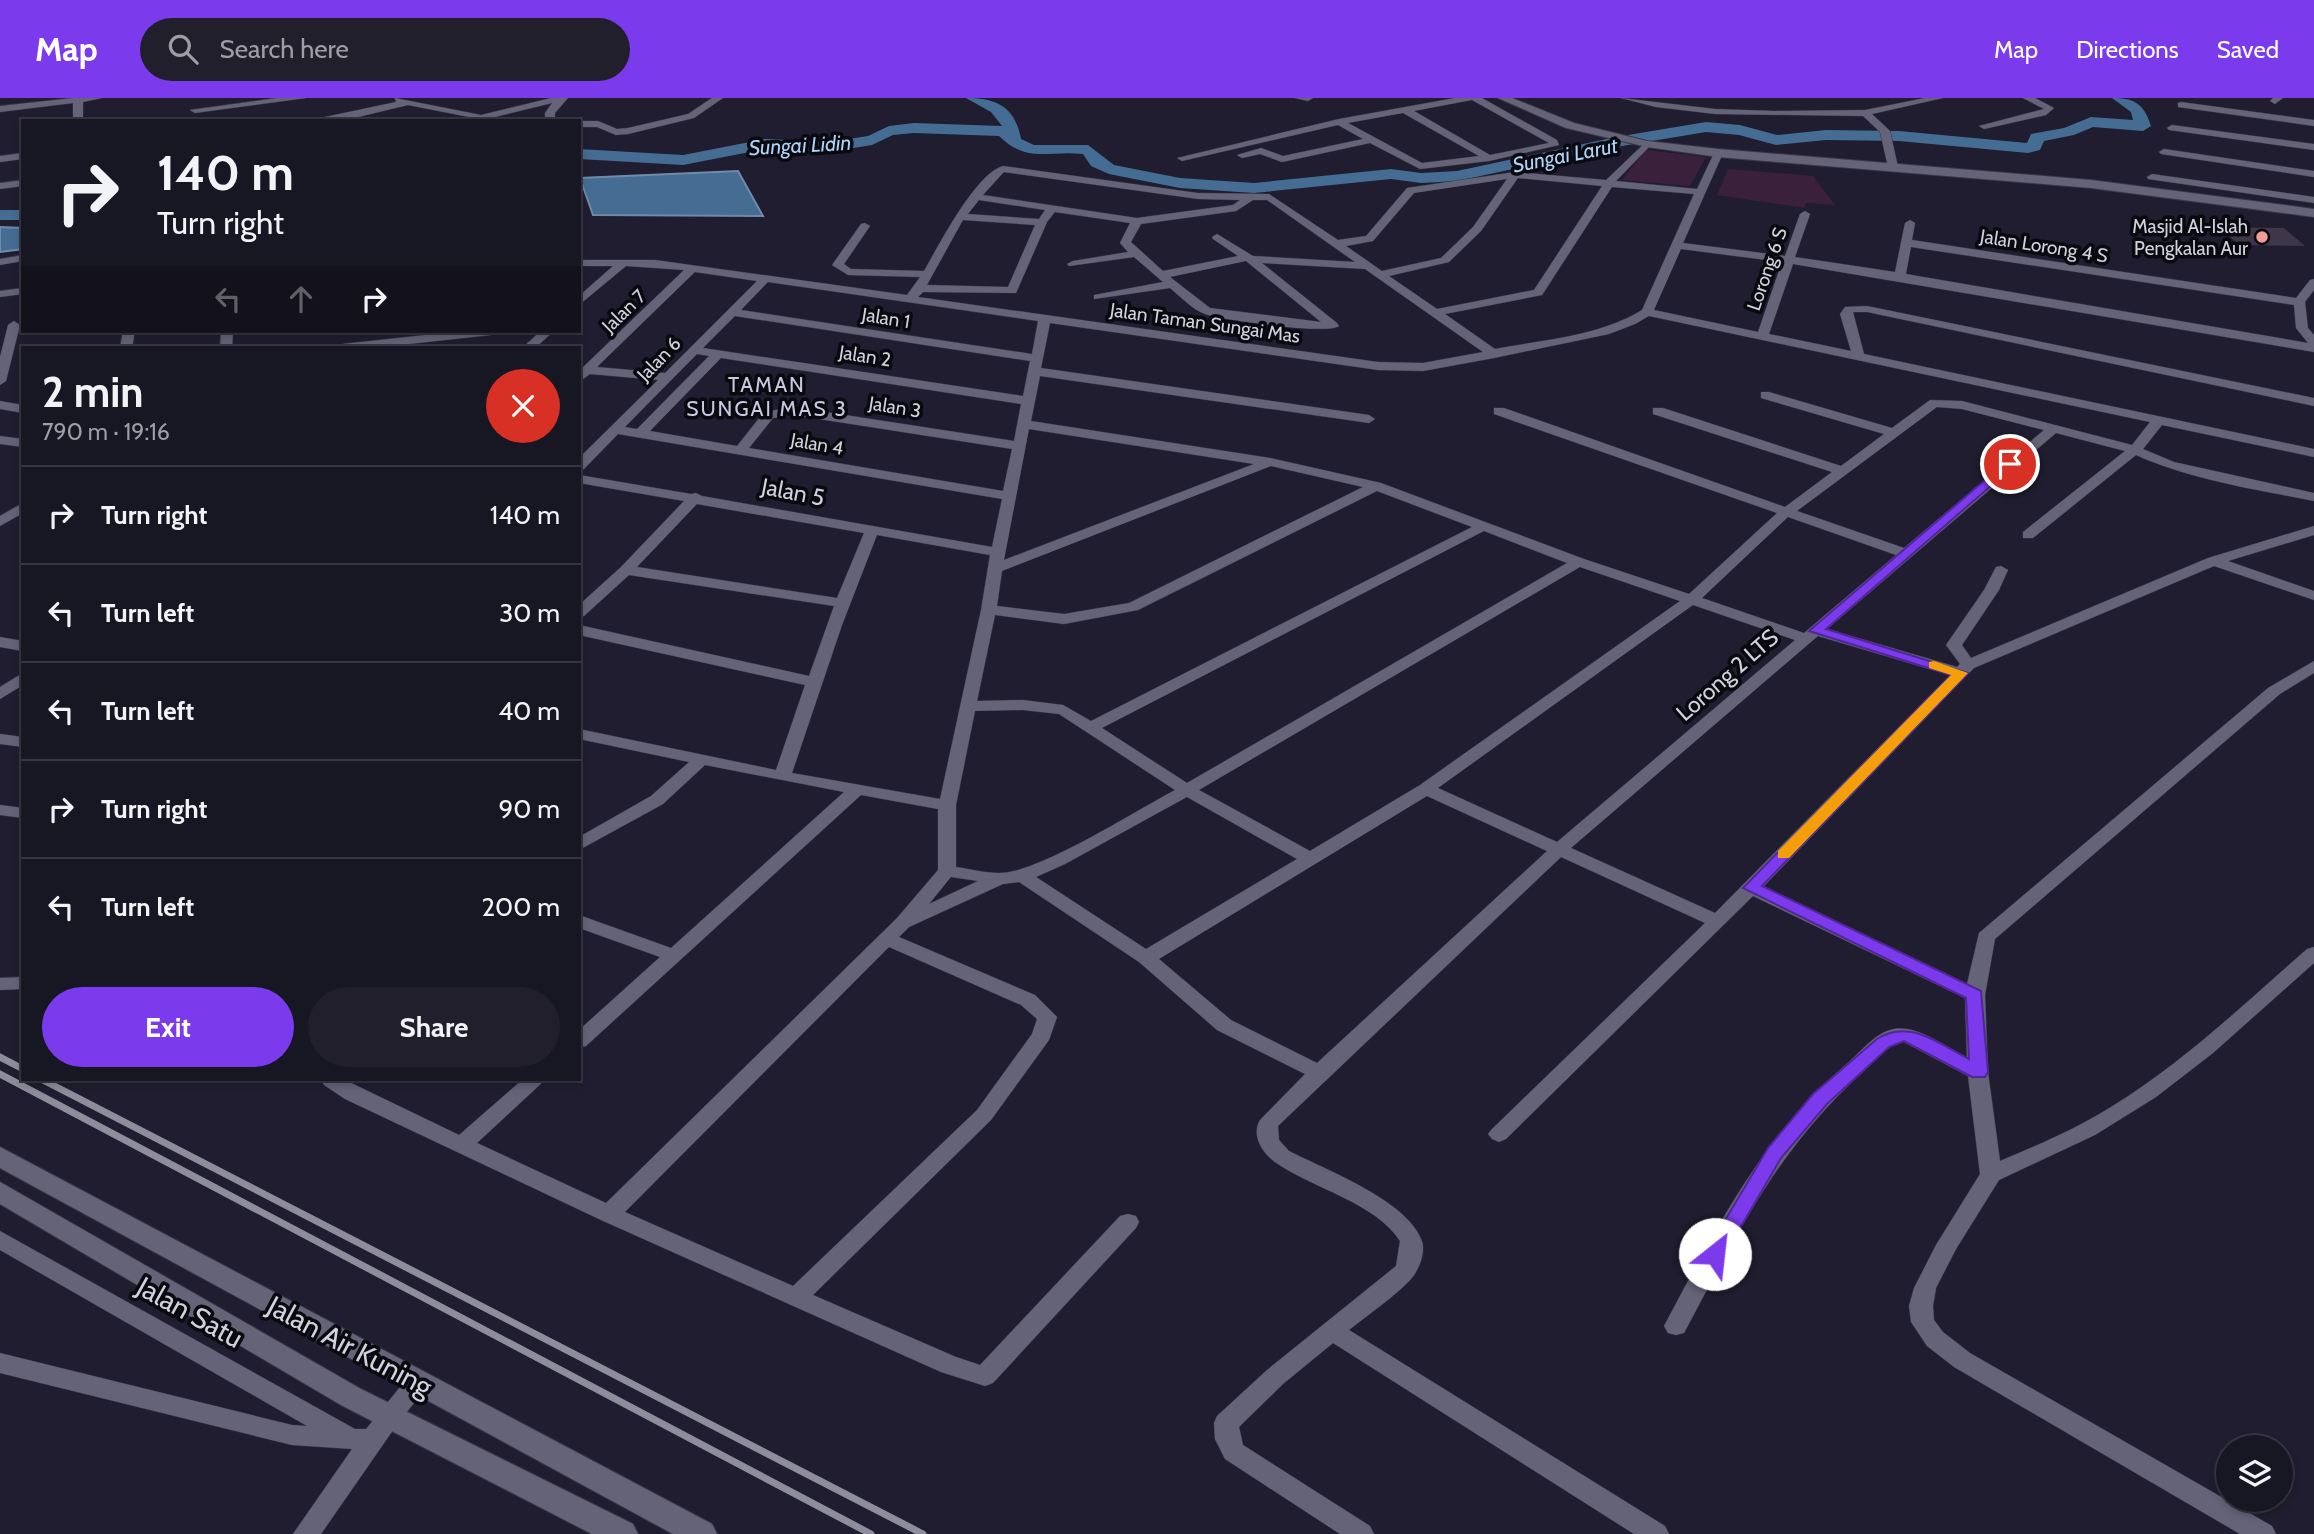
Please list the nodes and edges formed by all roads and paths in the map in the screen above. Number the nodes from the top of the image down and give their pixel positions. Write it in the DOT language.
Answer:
graph roads {
  1 [pos="97,98"];
  2 [pos="196,98"];
  3 [pos="301,98"];
  4 [pos="390,98"];
  5 [pos="718,98"];
  6 [pos="1300,98"];
  7 [pos="1308,98"];
  8 [pos="1473,98"];
  9 [pos="1503,98"];
  10 [pos="1626,98"];
  11 [pos="1882,98"];
  12 [pos="1938,98"];
  13 [pos="2028,98"];
  14 [pos="279,99"];
  15 [pos="555,99"];
  16 [pos="78,100"];
  17 [pos="409,102"];
  18 [pos="1902,104"];
  19 [pos="2180,105"];
  20 [pos="0,109"];
  21 [pos="1403,109"];
  22 [pos="195,110"];
  23 [pos="1866,113"];
  24 [pos="480,117"];
  25 [pos="78,119"];
  26 [pos="194,119"];
  27 [pos="328,119"];
  28 [pos="473,119"];
  29 [pos="550,119"];
  30 [pos="1339,121"];
  31 [pos="2314,123"];
  32 [pos="581,124"];
  33 [pos="1984,126"];
  34 [pos="2172,128"];
  35 [pos="1371,140"];
  36 [pos="1647,144"];
  37 [pos="2314,147"];
  38 [pos="1213,151"];
  39 [pos="2164,152"];
  40 [pos="1718,153"];
  41 [pos="21,156"];
  42 [pos="1182,158"];
  43 [pos="1489,158"];
  44 [pos="0,159"];
  45 [pos="1893,167"];
  46 [pos="2314,174"];
  47 [pos="1515,175"];
  48 [pos="2152,177"];
  49 [pos="21,183"];
  50 [pos="1609,183"];
  51 [pos="0,186"];
  52 [pos="1702,192"];
  53 [pos="977,197"];
  54 [pos="1250,197"];
  55 [pos="2314,200"];
  56 [pos="1052,209"];
  57 [pos="2314,213"];
  58 [pos="1805,214"];
  59 [pos="960,218"];
  60 [pos="1042,222"];
  61 [pos="1138,222"];
  62 [pos="1910,223"];
  63 [pos="865,226"];
  64 [pos="1217,237"];
  65 [pos="1908,243"];
  66 [pos="1336,244"];
  67 [pos="1676,245"];
  68 [pos="1135,254"];
  69 [pos="21,258"];
  70 [pos="1247,258"];
  71 [pos="1789,258"];
  72 [pos="0,262"];
  73 [pos="581,263"];
  74 [pos="623,263"];
  75 [pos="1073,264"];
  76 [pos="1364,265"];
  77 [pos="693,268"];
  78 [pos="926,274"];
  79 [pos="1161,275"];
  80 [pos="1377,275"];
  81 [pos="1899,276"];
  82 [pos="766,278"];
  83 [pos="2314,282"];
  84 [pos="1172,284"];
  85 [pos="920,288"];
  86 [pos="21,291"];
  87 [pos="585,293"];
  88 [pos="0,294"];
  89 [pos="1098,297"];
  90 [pos="911,298"];
  91 [pos="2300,302"];
  92 [pos="731,312"];
  93 [pos="1647,312"];
  94 [pos="1434,313"];
  95 [pos="1045,318"];
  96 [pos="19,324"];
  97 [pos="0,326"];
  98 [pos="474,333"];
  99 [pos="546,333"];
  100 [pos="1762,336"];
  101 [pos="360,346"];
  102 [pos="530,346"];
  103 [pos="2314,346"];
  104 [pos="695,350"];
  105 [pos="719,353"];
  106 [pos="1494,354"];
  107 [pos="1858,355"];
  108 [pos="1036,365"];
  109 [pos="584,374"];
  110 [pos="669,377"];
  111 [pos="0,382"];
  112 [pos="1765,395"];
  113 [pos="1028,401"];
  114 [pos="2314,402"];
  115 [pos="0,405"];
  116 [pos="21,409"];
  117 [pos="1499,411"];
  118 [pos="1658,411"];
  119 [pos="1369,419"];
  120 [pos="2159,420"];
  121 [pos="1024,425"];
  122 [pos="2053,429"];
  123 [pos="619,430"];
  124 [pos="1892,432"];
  125 [pos="641,433"];
  126 [pos="0,440"];
  127 [pos="21,443"];
  128 [pos="1019,446"];
  129 [pos="2135,450"];
  130 [pos="740,451"];
  131 [pos="2314,453"];
  132 [pos="1270,462"];
  133 [pos="581,464"];
  134 [pos="1841,470"];
  135 [pos="581,479"];
  136 [pos="1376,486"];
  137 [pos="1009,496"];
  138 [pos="2314,496"];
  139 [pos="696,498"];
  140 [pos="21,508"];
  141 [pos="1785,513"];
  142 [pos="0,522"];
  143 [pos="1484,526"];
  144 [pos="872,530"];
  145 [pos="2314,530"];
  146 [pos="2028,535"];
  147 [pos="998,552"];
  148 [pos="1903,553"];
  149 [pos="2213,561"];
  150 [pos="1579,562"];
  151 [pos="995,569"];
  152 [pos="626,570"];
  153 [pos="2001,570"];
  154 [pos="2314,596"];
  155 [pos="1691,600"];
  156 [pos="843,603"];
  157 [pos="581,610"];
  158 [pos="989,610"];
  159 [pos="581,630"];
  160 [pos="1811,634"];
  161 [pos="0,642"];
  162 [pos="21,646"];
  163 [pos="2314,666"];
  164 [pos="1965,669"];
  165 [pos="21,680"];
  166 [pos="815,682"];
  167 [pos="0,694"];
  168 [pos="969,706"];
  169 [pos="1093,727"];
  170 [pos="581,734"];
  171 [pos="0,739"];
  172 [pos="21,742"];
  173 [pos="703,758"];
  174 [pos="782,776"];
  175 [pos="859,789"];
  176 [pos="1426,789"];
  177 [pos="1187,790"];
  178 [pos="947,804"];
  179 [pos="0,810"];
  180 [pos="21,813"];
  181 [pos="581,844"];
  182 [pos="1560,848"];
  183 [pos="1308,858"];
  184 [pos="947,871"];
  185 [pos="1022,876"];
  186 [pos="999,879"];
  187 [pos="1751,888"];
  188 [pos="1717,921"];
  189 [pos="581,922"];
  190 [pos="902,923"];
  191 [pos="886,939"];
  192 [pos="2314,953"];
  193 [pos="675,956"];
  194 [pos="1146,958"];
  195 [pos="0,984"];
  196 [pos="21,984"];
  197 [pos="1975,995"];
  198 [pos="581,1039"];
  199 [pos="1978,1072"];
  200 [pos="1319,1073"];
  201 [pos="332,1081"];
  202 [pos="534,1081"];
  203 [pos="1499,1134"];
  204 [pos="461,1145"];
  205 [pos="0,1156"];
  206 [pos="1991,1174"];
  207 [pos="0,1192"];
  208 [pos="609,1214"];
  209 [pos="1128,1222"];
  210 [pos="0,1239"];
  211 [pos="796,1297"];
  212 [pos="1676,1326"];
  213 [pos="1333,1332"];
  214 [pos="0,1363"];
  215 [pos="418,1382"];
  216 [pos="389,1416"];
  217 [pos="361,1439"];
  218 [pos="306,1534"];
  219 [pos="622,1534"];
  220 [pos="701,1534"];
  221 [pos="1362,1534"];
  222 [pos="1656,1534"];
  223 [pos="2263,1534"];
  1 -- 16 [label="street"];
  2 -- 22 [label="street"];
  3 -- 14 [label="street"];
  4 -- 17 [label="street"];
  5 -- 32 [label="street"];
  6 -- 7 [label="street"];
  8 -- 21 [label="street"];
  8 -- 43 [label="street"];
  9 -- 36 [label="street"];
  10 -- 23 [label="street"];
  11 -- 18 [label="street"];
  12 -- 18 [label="street"];
  13 -- 33 [label="street"];
  14 -- 22 [label="street"];
  15 -- 24 [label="street"];
  15 -- 29 [label="street"];
  16 -- 20 [label="street"];
  16 -- 25 [label="street"];
  17 -- 24 [label="street"];
  17 -- 27 [label="street"];
  18 -- 23 [label="street"];
  19 -- 31 [label="street"];
  21 -- 30 [label="street"];
  21 -- 43 [label="street"];
  22 -- 26 [label="street"];
  23 -- 45 [label="street"];
  24 -- 28 [label="street"];
  30 -- 35 [label="street"];
  30 -- 38 [label="street"];
  34 -- 37 [label="street"];
  35 -- 38 [label="street"];
  35 -- 43 [label="street"];
  36 -- 40 [label="street"];
  36 -- 50 [label="street"];
  38 -- 42 [label="street"];
  39 -- 46 [label="street"];
  40 -- 45 [label="street"];
  40 -- 52 [label="street"];
  41 -- 44 [label="street"];
  45 -- 57 [label="street"];
  47 -- 50 [label="street"];
  47 -- 66 [label="street"];
  47 -- 80 [label="street"];
  48 -- 55 [label="street"];
  49 -- 51 [label="street"];
  50 -- 52 [label="street"];
  50 -- 94 [label="street"];
  52 -- 67 [label="street"];
  53 -- 54 [label="street"];
  53 -- 56 [label="street"];
  53 -- 59 [label="street"];
  54 -- 61 [label="street"];
  54 -- 66 [label="street"];
  56 -- 60 [label="street"];
  56 -- 61 [label="street"];
  58 -- 71 [label="street, Lorong 6 S"];
  59 -- 60 [label="street"];
  59 -- 78 [label="street"];
  60 -- 85 [label="street"];
  61 -- 68 [label="street"];
  62 -- 65 [label="street"];
  63 -- 78 [label="street"];
  64 -- 70 [label="street"];
  65 -- 81 [label="street"];
  65 -- 91 [label="street, Jalan Lorong 4 S"];
  66 -- 76 [label="street"];
  67 -- 71 [label="street"];
  67 -- 93 [label="street"];
  68 -- 75 [label="street"];
  68 -- 79 [label="street"];
  69 -- 72 [label="street"];
  70 -- 76 [label="street"];
  70 -- 79 [label="street"];
  70 -- 84 [label="street"];
  71 -- 81 [label="street"];
  71 -- 100 [label="street, Lorong 6 S"];
  73 -- 74 [label="street, Jalan Taman Sungai Mas"];
  74 -- 77 [label="street, Jalan Taman Sungai Mas"];
  74 -- 87 [label="street"];
  76 -- 80 [label="street"];
  77 -- 82 [label="street, Jalan Taman Sungai Mas"];
  77 -- 109 [label="street, Jalan 7"];
  78 -- 85 [label="street"];
  79 -- 84 [label="street"];
  80 -- 94 [label="street"];
  81 -- 103 [label="street"];
  82 -- 90 [label="street, Jalan Taman Sungai Mas"];
  82 -- 92 [label="street, Jalan 6"];
  83 -- 91 [label="street"];
  84 -- 89 [label="street"];
  85 -- 90 [label="street"];
  86 -- 88 [label="street"];
  90 -- 95 [label="street, Jalan Taman Sungai Mas"];
  91 -- 103 [label="street"];
  92 -- 104 [label="street, Jalan 6"];
  92 -- 108 [label="street, Jalan 1"];
  93 -- 100 [label="street"];
  93 -- 106 [label="street, Jalan Taman Sungai Mas"];
  94 -- 106 [label="street"];
  95 -- 106 [label="street, Jalan Taman Sungai Mas"];
  95 -- 108 [label="street"];
  96 -- 97 [label="street"];
  96 -- 111 [label="street"];
  98 -- 101 [label="street"];
  99 -- 102 [label="street"];
  100 -- 107 [label="street"];
  104 -- 105 [label="street, Jalan 2"];
  104 -- 110 [label="street, Jalan 6"];
  105 -- 113 [label="street, Jalan 2"];
  105 -- 125 [label="street"];
  107 -- 114 [label="street"];
  107 -- 120 [label="street"];
  108 -- 113 [label="street"];
  108 -- 119 [label="street, Jalan 1"];
  109 -- 110 [label="street"];
  110 -- 123 [label="street, Jalan 6"];
  112 -- 124 [label="street"];
  113 -- 121 [label="street"];
  115 -- 116 [label="street"];
  117 -- 141 [label="street"];
  118 -- 134 [label="street"];
  120 -- 129 [label="street"];
  120 -- 131 [label="street"];
  121 -- 128 [label="street"];
  121 -- 132 [label="street"];
  122 -- 124 [label="street"];
  122 -- 129 [label="street"];
  122 -- 148 [label="street, Lorong 2 LTS"];
  123 -- 125 [label="street, Jalan 4"];
  123 -- 133 [label="street, Jalan 6"];
  124 -- 134 [label="street"];
  125 -- 130 [label="street, Jalan 4"];
  126 -- 127 [label="street"];
  128 -- 130 [label="street, Jalan 3"];
  128 -- 137 [label="street"];
  129 -- 138 [label="street"];
  129 -- 146 [label="street"];
  130 -- 137 [label="street, Jalan 4"];
  132 -- 136 [label="street"];
  132 -- 151 [label="street"];
  134 -- 141 [label="street"];
  135 -- 139 [label="street, Jalan 5"];
  136 -- 143 [label="street"];
  136 -- 158 [label="street"];
  137 -- 147 [label="street"];
  139 -- 144 [label="street, Jalan 5"];
  139 -- 152 [label="street"];
  140 -- 142 [label="street"];
  141 -- 148 [label="street"];
  141 -- 155 [label="street"];
  143 -- 150 [label="street"];
  143 -- 169 [label="street"];
  144 -- 147 [label="street, Jalan 5"];
  144 -- 156 [label="street"];
  145 -- 149 [label="street"];
  147 -- 151 [label="street"];
  148 -- 160 [label="street, Lorong 2 LTS"];
  149 -- 154 [label="street"];
  149 -- 164 [label="street"];
  150 -- 155 [label="street"];
  150 -- 177 [label="street"];
  151 -- 158 [label="street"];
  152 -- 156 [label="street"];
  152 -- 157 [label="street"];
  153 -- 164 [label="street"];
  155 -- 160 [label="street"];
  155 -- 176 [label="street"];
  156 -- 166 [label="street"];
  158 -- 168 [label="street"];
  159 -- 166 [label="street"];
  160 -- 164 [label="street"];
  160 -- 182 [label="street, Lorong 2 LTS"];
  161 -- 162 [label="street"];
  163 -- 197 [label="street"];
  164 -- 187 [label="street"];
  165 -- 167 [label="street"];
  166 -- 174 [label="street"];
  168 -- 169 [label="street"];
  168 -- 178 [label="street"];
  169 -- 177 [label="street"];
  170 -- 173 [label="street"];
  171 -- 172 [label="street"];
  173 -- 174 [label="street"];
  173 -- 181 [label="street"];
  174 -- 175 [label="street"];
  175 -- 178 [label="street"];
  175 -- 193 [label="street"];
  176 -- 182 [label="street"];
  176 -- 183 [label="street"];
  177 -- 183 [label="street"];
  177 -- 185 [label="street"];
  178 -- 184 [label="street"];
  179 -- 180 [label="street"];
  182 -- 188 [label="street"];
  182 -- 200 [label="street, Lorong 2 LTS"];
  183 -- 194 [label="street"];
  184 -- 186 [label="street"];
  184 -- 190 [label="street"];
  185 -- 186 [label="street"];
  185 -- 194 [label="street"];
  186 -- 190 [label="street"];
  187 -- 188 [label="street"];
  187 -- 197 [label="street"];
  188 -- 203 [label="street"];
  189 -- 193 [label="street"];
  190 -- 191 [label="street"];
  191 -- 208 [label="street"];
  191 -- 211 [label="street"];
  192 -- 206 [label="street"];
  193 -- 198 [label="street"];
  194 -- 200 [label="street"];
  195 -- 196 [label="street"];
  197 -- 199 [label="street"];
  199 -- 206 [label="street"];
  199 -- 212 [label="street"];
  200 -- 213 [label="street, Lorong 2 LTS"];
  201 -- 204 [label="street"];
  202 -- 204 [label="street"];
  204 -- 208 [label="street"];
  205 -- 215 [label="street, Jalan Air Kuning"];
  206 -- 223 [label="street"];
  207 -- 216 [label="street, Jalan Air Kuning"];
  208 -- 211 [label="street"];
  209 -- 211 [label="street"];
  210 -- 217 [label="street, Jalan Satu"];
  213 -- 221 [label="street, Lorong 2 LTS"];
  213 -- 222 [label="street"];
  214 -- 217 [label="street"];
  215 -- 216 [label="street"];
  215 -- 220 [label="street, Jalan Air Kuning"];
  216 -- 217 [label="street"];
  216 -- 219 [label="street, Jalan Air Kuning"];
  217 -- 218 [label="street"];
}
